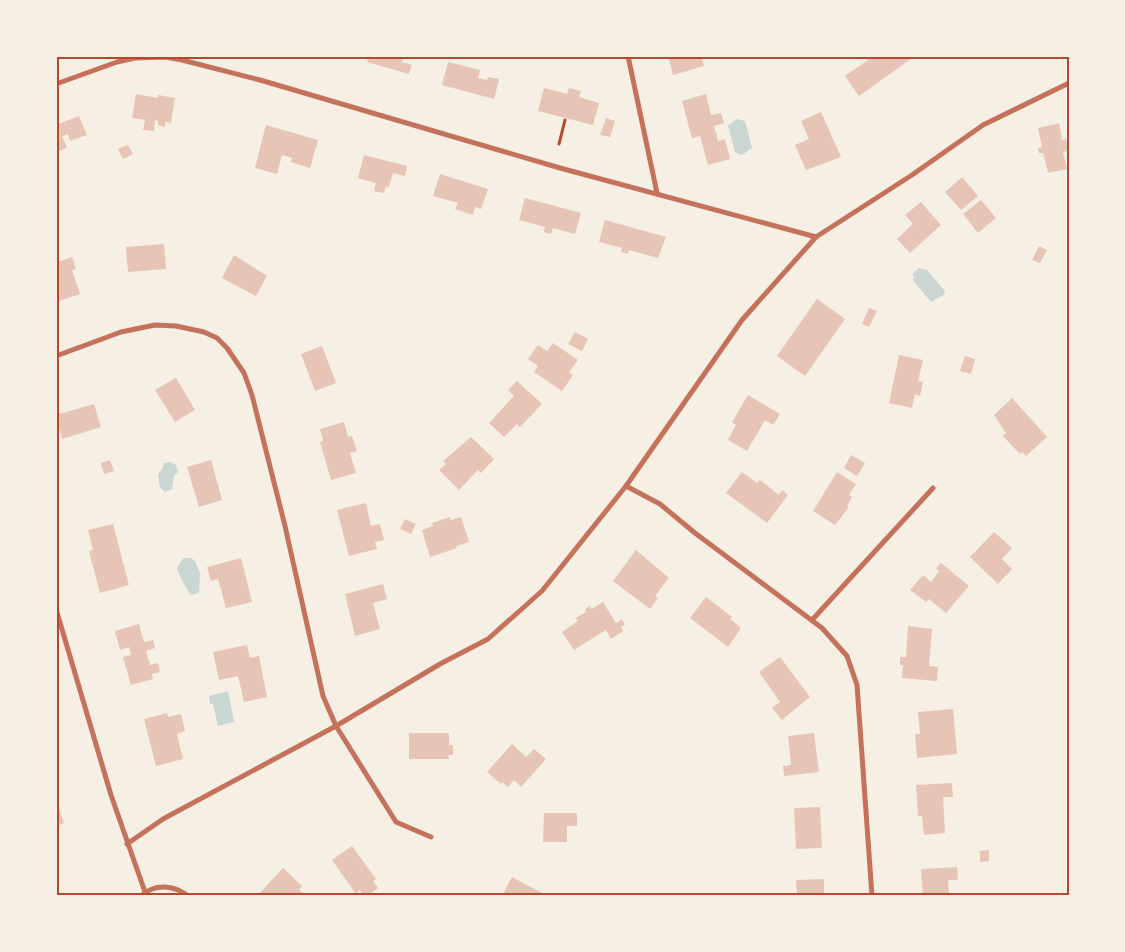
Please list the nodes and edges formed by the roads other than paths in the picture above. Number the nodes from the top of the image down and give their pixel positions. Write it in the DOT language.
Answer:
graph roads {
  1 [pos="628,56"];
  2 [pos="1069,83"];
  3 [pos="56,84"];
  4 [pos="657,193"];
  5 [pos="816,237"];
  6 [pos="56,356"];
  7 [pos="626,486"];
  8 [pos="933,488"];
  9 [pos="56,609"];
  10 [pos="812,620"];
  11 [pos="336,726"];
  12 [pos="431,837"];
  13 [pos="127,844"];
  14 [pos="143,894"];
  15 [pos="188,896"];
  16 [pos="872,896"];
  1 -- 4 [label="street"];
  2 -- 5 [label="street"];
  3 -- 4 [label="street"];
  4 -- 5 [label="street"];
  5 -- 7 [label="street"];
  6 -- 11 [label="street"];
  7 -- 10 [label="street"];
  7 -- 11 [label="street"];
  8 -- 10 [label="street"];
  9 -- 13 [label="street"];
  10 -- 16 [label="street"];
  11 -- 12 [label="street"];
  11 -- 13 [label="street"];
  13 -- 14 [label="street"];
  14 -- 15 [label="street"];
}
